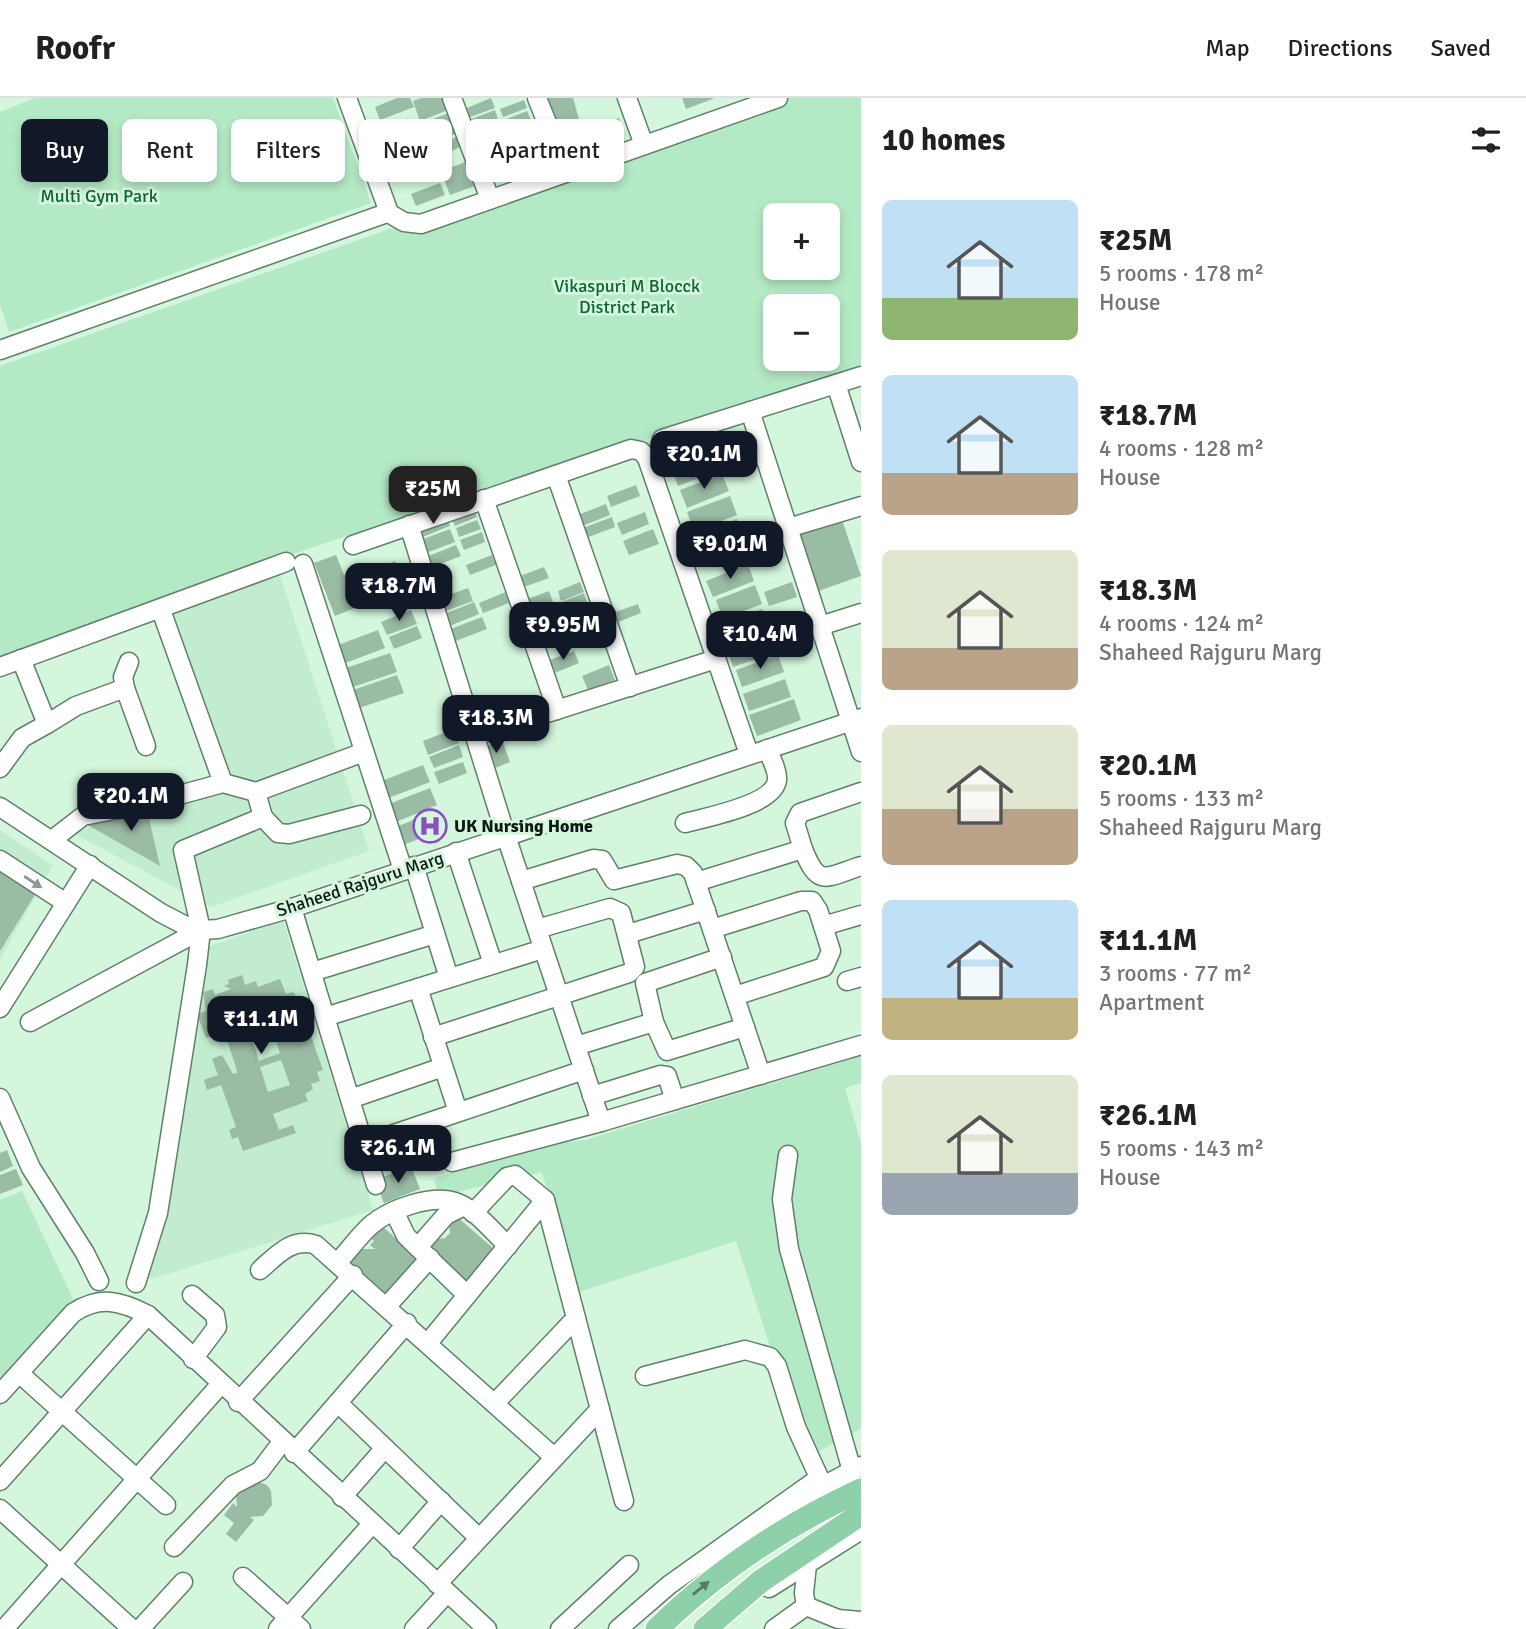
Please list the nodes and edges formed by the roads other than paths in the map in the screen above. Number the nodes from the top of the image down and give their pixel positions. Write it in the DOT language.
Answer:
graph roads {
  1 [pos="347,98"];
  2 [pos="452,98"];
  3 [pos="537,98"];
  4 [pos="627,98"];
  5 [pos="778,98"];
  6 [pos="750,103"];
  7 [pos="545,119"];
  8 [pos="644,145"];
  9 [pos="624,152"];
  10 [pos="538,182"];
  11 [pos="490,199"];
  12 [pos="387,212"];
  13 [pos="1,345"];
  14 [pos="861,376"];
  15 [pos="836,384"];
  16 [pos="750,411"];
  17 [pos="662,439"];
  18 [pos="861,462"];
  19 [pos="556,475"];
  20 [pos="484,499"];
  21 [pos="861,506"];
  22 [pos="409,525"];
  23 [pos="788,528"];
  24 [pos="353,545"];
  25 [pos="162,610"];
  26 [pos="861,613"];
  27 [pos="820,626"];
  28 [pos="21,659"];
  29 [pos="716,659"];
  30 [pos="129,662"];
  31 [pos="0,667"];
  32 [pos="630,687"];
  33 [pos="125,688"];
  34 [pos="557,710"];
  35 [pos="856,720"];
  36 [pos="47,724"];
  37 [pos="475,736"];
  38 [pos="145,746"];
  39 [pos="767,748"];
  40 [pos="364,752"];
  41 [pos="861,752"];
  42 [pos="749,754"];
  43 [pos="0,768"];
  44 [pos="223,783"];
  45 [pos="256,792"];
  46 [pos="861,792"];
  47 [pos="0,807"];
  48 [pos="361,815"];
  49 [pos="263,817"];
  50 [pos="685,823"];
  51 [pos="506,836"];
  52 [pos="52,840"];
  53 [pos="803,849"];
  54 [pos="456,852"];
  55 [pos="0,860"];
  56 [pos="90,865"];
  57 [pos="861,866"];
  58 [pos="408,868"];
  59 [pos="521,881"];
  60 [pos="696,882"];
  61 [pos="66,904"];
  62 [pos="292,908"];
  63 [pos="706,910"];
  64 [pos="861,915"];
  65 [pos="823,926"];
  66 [pos="537,929"];
  67 [pos="712,929"];
  68 [pos="201,930"];
  69 [pos="435,934"];
  70 [pos="628,934"];
  71 [pos="543,949"];
  72 [pos="722,957"];
  73 [pos="493,964"];
  74 [pos="312,972"];
  75 [pos="449,978"];
  76 [pos="418,988"];
  77 [pos="559,995"];
  78 [pos="735,996"];
  79 [pos="0,1008"];
  80 [pos="325,1017"];
  81 [pos="30,1022"];
  82 [pos="654,1022"];
  83 [pos="745,1027"];
  84 [pos="433,1037"];
  85 [pos="861,1045"];
  86 [pos="576,1046"];
  87 [pos="443,1067"];
  88 [pos="583,1070"];
  89 [pos="761,1075"];
  90 [pos="592,1096"];
  91 [pos="0,1098"];
  92 [pos="350,1099"];
  93 [pos="675,1100"];
  94 [pos="458,1112"];
  95 [pos="601,1122"];
  96 [pos="364,1144"];
  97 [pos="788,1155"];
  98 [pos="452,1162"];
  99 [pos="376,1185"];
  100 [pos="545,1200"];
  101 [pos="468,1209"];
  102 [pos="394,1211"];
  103 [pos="508,1245"];
  104 [pos="424,1253"];
  105 [pos="338,1262"];
  106 [pos="260,1270"];
  107 [pos="353,1275"];
  108 [pos="99,1281"];
  109 [pos="136,1283"];
  110 [pos="192,1295"];
  111 [pos="467,1295"];
  112 [pos="387,1306"];
  113 [pos="148,1315"];
  114 [pos="576,1318"];
  115 [pos="407,1324"];
  116 [pos="428,1343"];
  117 [pos="193,1359"];
  118 [pos="19,1373"];
  119 [pos="645,1376"];
  120 [pos="219,1385"];
  121 [pos="0,1394"];
  122 [pos="239,1402"];
  123 [pos="338,1403"];
  124 [pos="495,1403"];
  125 [pos="600,1409"];
  126 [pos="61,1412"];
  127 [pos="288,1448"];
  128 [pos="385,1448"];
  129 [pos="555,1457"];
  130 [pos="858,1476"];
  131 [pos="135,1480"];
  132 [pos="0,1481"];
  133 [pos="821,1482"];
  134 [pos="342,1497"];
  135 [pos="441,1501"];
  136 [pos="624,1501"];
  137 [pos="166,1506"];
  138 [pos="0,1509"];
  139 [pos="861,1514"];
  140 [pos="372,1524"];
  141 [pos="861,1530"];
  142 [pos="479,1538"];
  143 [pos="174,1547"];
  144 [pos="399,1549"];
  145 [pos="749,1552"];
  146 [pos="61,1564"];
  147 [pos="629,1565"];
  148 [pos="807,1565"];
  149 [pos="243,1577"];
  150 [pos="183,1582"];
  151 [pos="442,1588"];
  152 [pos="806,1606"];
  153 [pos="731,1610"];
  154 [pos="861,1621"];
  155 [pos="289,1625"];
  156 [pos="4,1629"];
  157 [pos="132,1629"];
  158 [pos="140,1629"];
  159 [pos="414,1629"];
  160 [pos="487,1629"];
  161 [pos="560,1629"];
  162 [pos="618,1629"];
  163 [pos="657,1629"];
  164 [pos="705,1629"];
  165 [pos="774,1629"];
  1 -- 12 [label="street"];
  2 -- 11 [label="street"];
  3 -- 7 [label="street"];
  4 -- 8 [label="street"];
  5 -- 6 [label="street"];
  6 -- 8 [label="street"];
  8 -- 9 [label="street"];
  10 -- 11 [label="street"];
  11 -- 12 [label="street"];
  12 -- 13 [label="street"];
  14 -- 15 [label="street"];
  15 -- 16 [label="street"];
  15 -- 18 [label="street"];
  16 -- 17 [label="street"];
  16 -- 23 [label="street"];
  19 -- 20 [label="street"];
  19 -- 29 [label="street"];
  19 -- 32 [label="street"];
  20 -- 22 [label="street"];
  20 -- 34 [label="street"];
  21 -- 23 [label="street"];
  22 -- 24 [label="street"];
  22 -- 37 [label="street"];
  23 -- 27 [label="street"];
  25 -- 28 [label="street"];
  25 -- 40 [label="street"];
  25 -- 44 [label="street"];
  26 -- 27 [label="street"];
  27 -- 35 [label="street"];
  28 -- 31 [label="street"];
  28 -- 36 [label="street"];
  29 -- 32 [label="street"];
  29 -- 42 [label="street"];
  30 -- 33 [label="street"];
  32 -- 34 [label="street"];
  33 -- 36 [label="street"];
  33 -- 38 [label="street"];
  34 -- 37 [label="street"];
  35 -- 39 [label="street, Shaheed Rajguru Marg"];
  35 -- 41 [label="street"];
  36 -- 43 [label="street"];
  37 -- 51 [label="street"];
  39 -- 42 [label="street, Shaheed Rajguru Marg"];
  39 -- 50 [label="street"];
  40 -- 45 [label="street"];
  40 -- 58 [label="street"];
  42 -- 51 [label="street, Shaheed Rajguru Marg"];
  44 -- 45 [label="street"];
  44 -- 52 [label="street"];
  45 -- 49 [label="street"];
  46 -- 53 [label="street"];
  47 -- 52 [label="street"];
  48 -- 49 [label="street"];
  49 -- 68 [label="street"];
  51 -- 54 [label="street, Shaheed Rajguru Marg"];
  51 -- 59 [label="street"];
  52 -- 56 [label="street"];
  53 -- 57 [label="street"];
  53 -- 60 [label="street"];
  54 -- 58 [label="street, Shaheed Rajguru Marg"];
  54 -- 73 [label="street"];
  55 -- 61 [label="street, one-way"];
  56 -- 61 [label="street"];
  56 -- 68 [label="street"];
  58 -- 62 [label="street, Shaheed Rajguru Marg"];
  58 -- 69 [label="street"];
  59 -- 60 [label="street"];
  59 -- 66 [label="street"];
  60 -- 63 [label="street"];
  61 -- 79 [label="street"];
  62 -- 68 [label="street, Shaheed Rajguru Marg"];
  62 -- 74 [label="street"];
  63 -- 67 [label="street"];
  63 -- 70 [label="street"];
  64 -- 65 [label="street"];
  65 -- 67 [label="street"];
  65 -- 78 [label="street"];
  66 -- 70 [label="street"];
  66 -- 71 [label="street"];
  67 -- 72 [label="street"];
  68 -- 81 [label="street"];
  68 -- 109 [label="street"];
  69 -- 74 [label="street"];
  69 -- 75 [label="street"];
  70 -- 77 [label="street"];
  71 -- 73 [label="street"];
  71 -- 77 [label="street"];
  72 -- 78 [label="street"];
  72 -- 82 [label="street"];
  73 -- 75 [label="street"];
  74 -- 80 [label="street"];
  75 -- 76 [label="street"];
  76 -- 80 [label="street"];
  76 -- 84 [label="street"];
  77 -- 84 [label="street"];
  77 -- 86 [label="street"];
  78 -- 83 [label="street"];
  80 -- 92 [label="street"];
  82 -- 83 [label="street"];
  82 -- 86 [label="street"];
  83 -- 89 [label="street"];
  84 -- 87 [label="street"];
  85 -- 89 [label="street"];
  86 -- 88 [label="street"];
  87 -- 92 [label="street"];
  87 -- 94 [label="street"];
  88 -- 90 [label="street"];
  88 -- 94 [label="street"];
  89 -- 93 [label="street"];
  90 -- 93 [label="street"];
  90 -- 95 [label="street"];
  91 -- 108 [label="street"];
  92 -- 96 [label="street"];
  93 -- 95 [label="street"];
  94 -- 96 [label="street"];
  95 -- 98 [label="street"];
  96 -- 99 [label="street"];
  97 -- 130 [label="street"];
  100 -- 101 [label="street"];
  100 -- 103 [label="street"];
  100 -- 114 [label="street"];
  101 -- 102 [label="street"];
  101 -- 103 [label="street"];
  101 -- 104 [label="street"];
  102 -- 104 [label="street"];
  102 -- 105 [label="street"];
  103 -- 111 [label="street"];
  104 -- 111 [label="street"];
  104 -- 112 [label="street"];
  105 -- 106 [label="street"];
  105 -- 107 [label="street"];
  107 -- 112 [label="street"];
  107 -- 122 [label="street"];
  110 -- 117 [label="street"];
  111 -- 116 [label="street"];
  112 -- 115 [label="street"];
  113 -- 117 [label="street"];
  113 -- 118 [label="street"];
  113 -- 126 [label="street"];
  114 -- 124 [label="street"];
  114 -- 125 [label="street"];
  115 -- 116 [label="street"];
  115 -- 123 [label="street"];
  116 -- 124 [label="street"];
  117 -- 120 [label="street"];
  118 -- 121 [label="street"];
  118 -- 126 [label="street"];
  119 -- 133 [label="street"];
  120 -- 122 [label="street"];
  120 -- 131 [label="street"];
  122 -- 127 [label="street"];
  123 -- 127 [label="street"];
  123 -- 128 [label="street"];
  124 -- 129 [label="street"];
  125 -- 129 [label="street"];
  125 -- 136 [label="street"];
  126 -- 131 [label="street"];
  126 -- 132 [label="street"];
  127 -- 134 [label="street"];
  127 -- 143 [label="street"];
  128 -- 134 [label="street"];
  128 -- 135 [label="street"];
  129 -- 142 [label="street"];
  130 -- 133 [label="street"];
  130 -- 145 [label="main road"];
  131 -- 137 [label="street"];
  131 -- 146 [label="street"];
  133 -- 145 [label="street"];
  133 -- 162 [label="street"];
  134 -- 140 [label="street"];
  135 -- 142 [label="street"];
  135 -- 144 [label="street"];
  138 -- 146 [label="street"];
  139 -- 153 [label="main road"];
  140 -- 144 [label="street"];
  140 -- 155 [label="street"];
  141 -- 148 [label="street"];
  142 -- 151 [label="street"];
  144 -- 151 [label="street"];
  163 -- 145 [label="main road, one-way"];
  146 -- 156 [label="street"];
  146 -- 157 [label="street"];
  147 -- 161 [label="street"];
  148 -- 152 [label="street"];
  148 -- 153 [label="street"];
  149 -- 155 [label="street"];
  150 -- 158 [label="street"];
  151 -- 159 [label="street"];
  151 -- 160 [label="street"];
  152 -- 154 [label="street"];
  152 -- 165 [label="street"];
  153 -- 164 [label="main road"];
}
